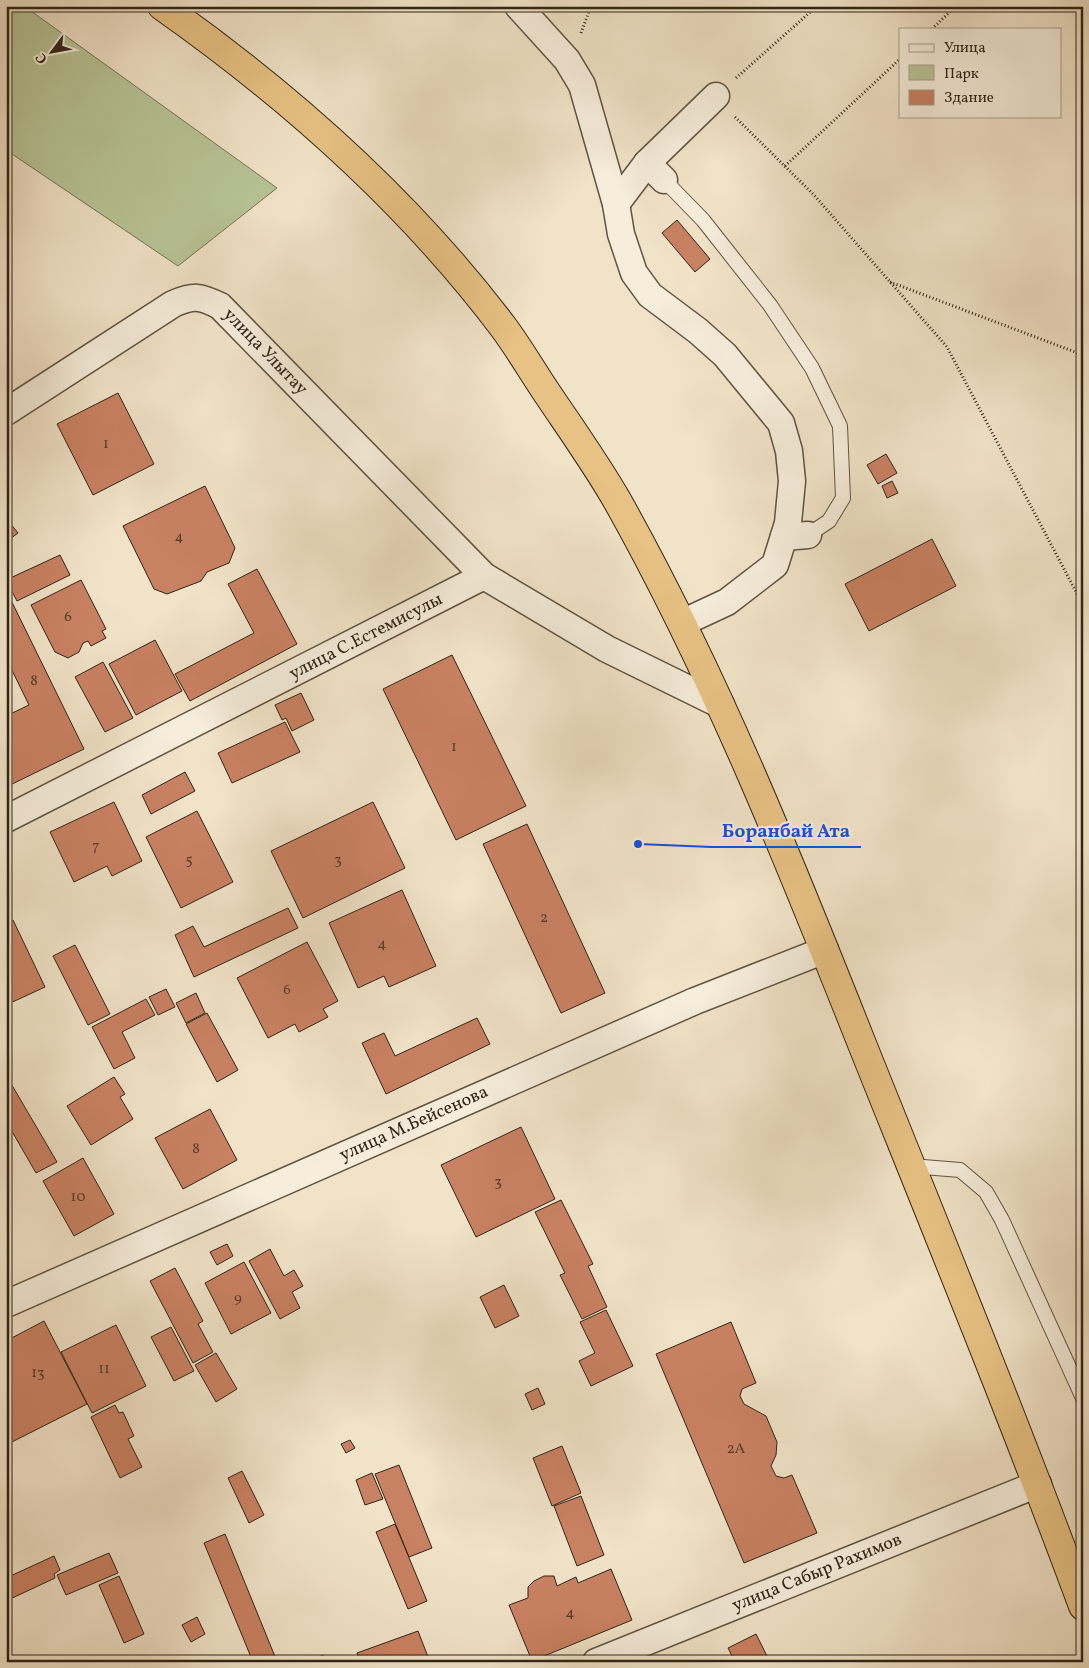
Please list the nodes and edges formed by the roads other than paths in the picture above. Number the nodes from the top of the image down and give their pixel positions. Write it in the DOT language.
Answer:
graph roads {
  1 [pos="162,6"];
  2 [pos="187,6"];
  3 [pos="518,6"];
  4 [pos="198,32"];
  5 [pos="716,96"];
  6 [pos="656,172"];
  7 [pos="616,204"];
  8 [pos="6,412"];
  9 [pos="796,536"];
  10 [pos="484,576"];
  11 [pos="682,623"];
  12 [pos="721,705"];
  13 [pos="6,819"];
  14 [pos="825,950"];
  15 [pos="911,1166"];
  16 [pos="6,1304"];
  17 [pos="1083,1398"];
  18 [pos="1038,1484"];
  19 [pos="1083,1606"];
  20 [pos="596,1662"];
  1 -- 4 [label="highway"];
  2 -- 4 [label="lane"];
  3 -- 7 [label="street"];
  4 -- 11 [label="highway"];
  5 -- 6 [label="street"];
  6 -- 7 [label="street"];
  6 -- 9 [label="lane"];
  7 -- 9 [label="street"];
  8 -- 10 [label="street, улица Улытау"];
  9 -- 11 [label="street"];
  10 -- 12 [label="street"];
  10 -- 13 [label="street, улица С.Естемисулы"];
  11 -- 12 [label="highway"];
  12 -- 14 [label="highway"];
  14 -- 15 [label="highway"];
  14 -- 16 [label="street, улица М.Бейсенова"];
  15 -- 17 [label="lane"];
  15 -- 18 [label="highway"];
  18 -- 19 [label="highway"];
  18 -- 20 [label="street, улица Сабыр Рахимов"];
}
